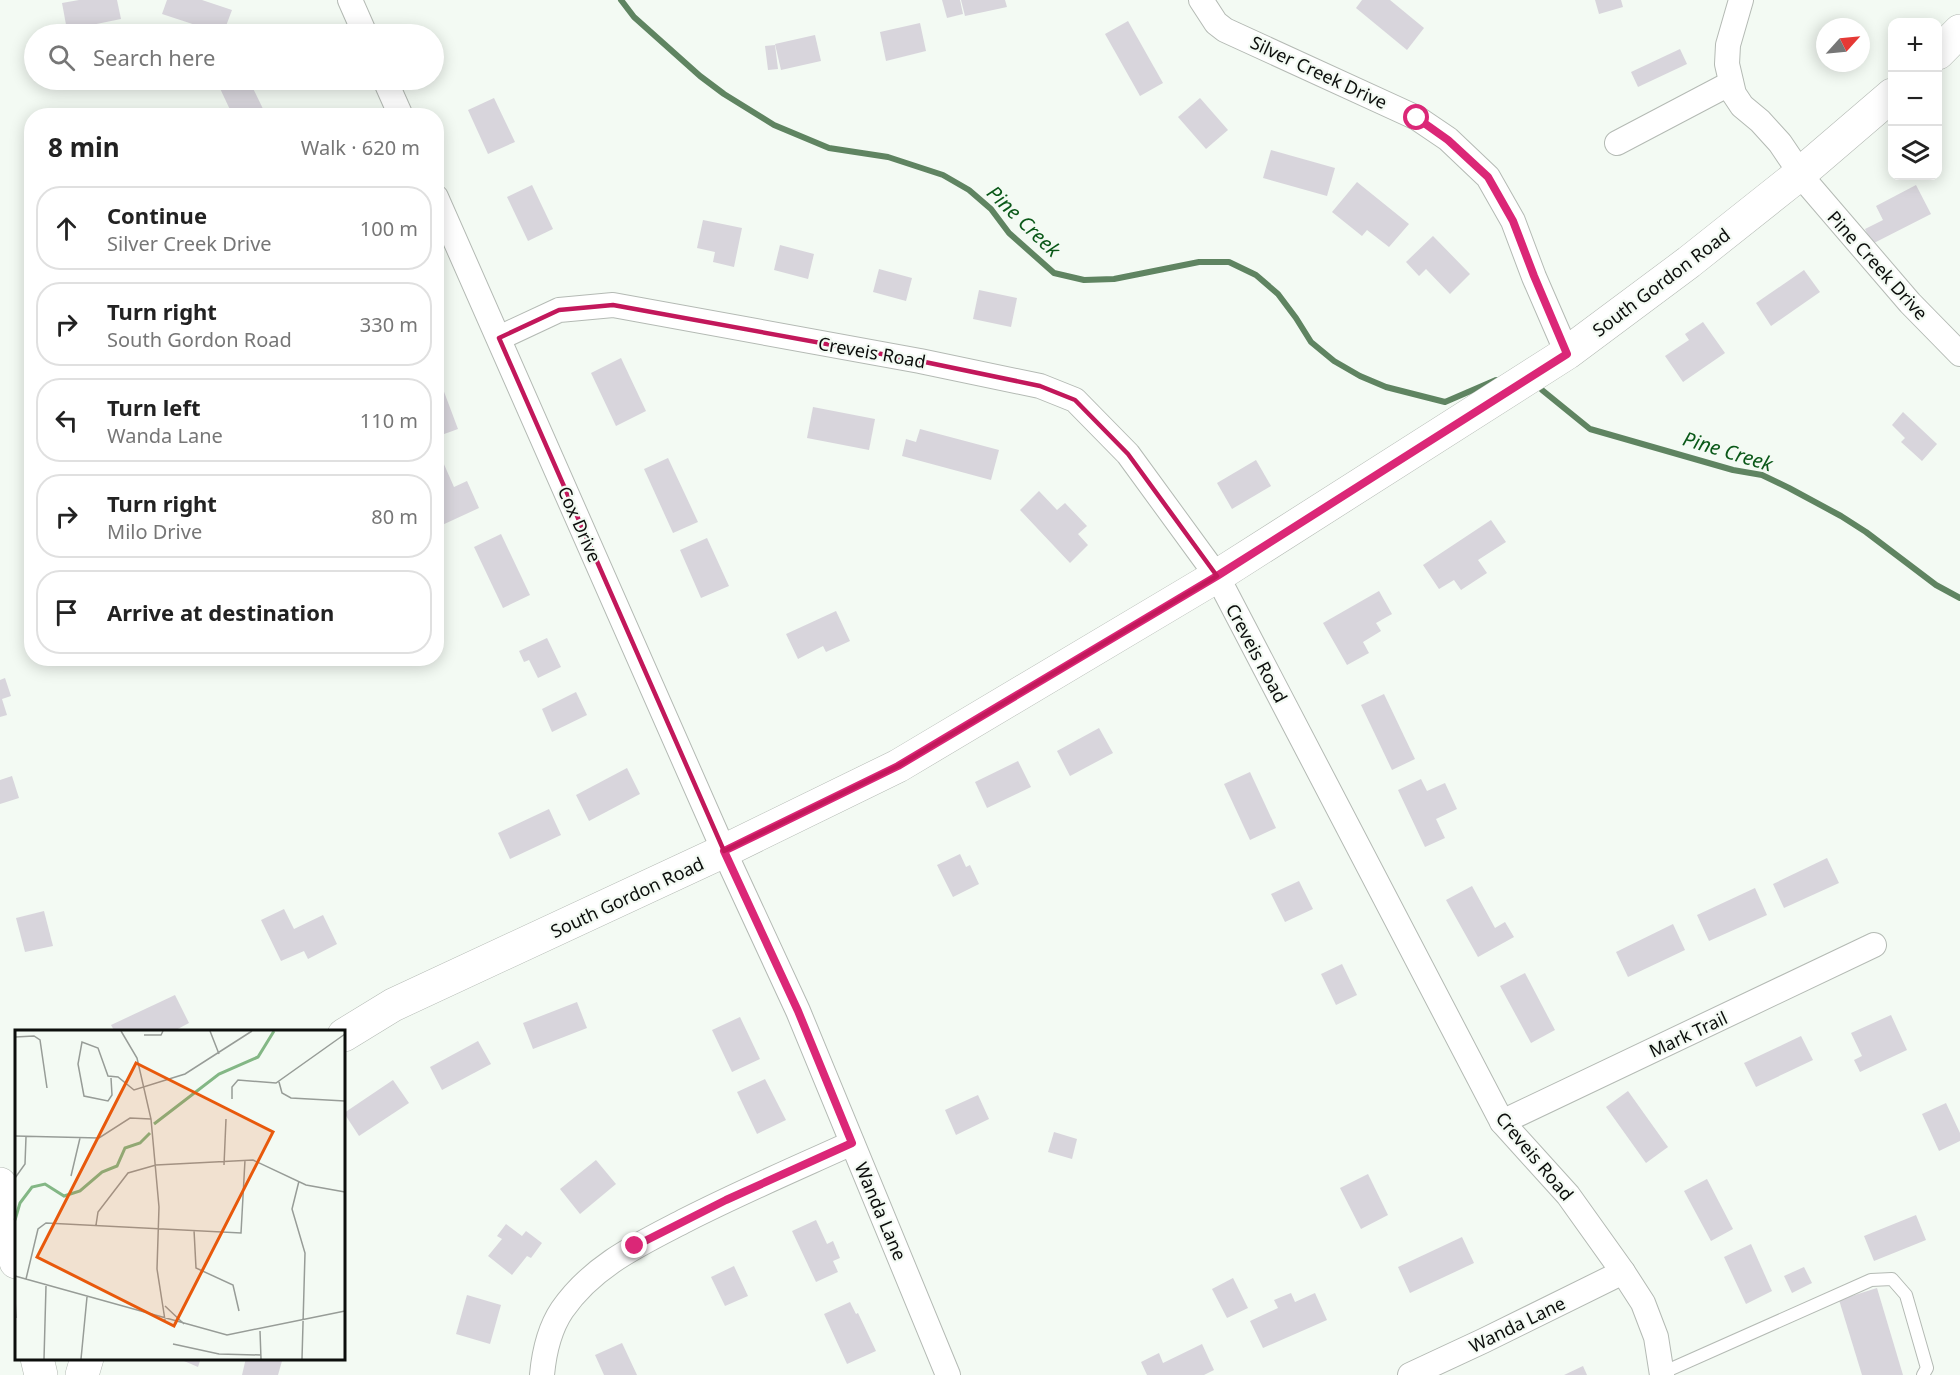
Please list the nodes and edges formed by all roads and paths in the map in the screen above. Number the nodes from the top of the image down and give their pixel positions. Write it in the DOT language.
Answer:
graph roads {
  1 [pos="350,0"];
  2 [pos="1201,0"];
  3 [pos="1741,0"];
  4 [pos="361,24"];
  5 [pos="1960,31"];
  6 [pos="1942,49"];
  7 [pos="1731,82"];
  8 [pos="389,90"];
  9 [pos="1888,99"];
  10 [pos="397,108"];
  11 [pos="1617,143"];
  12 [pos="1801,173"];
  13 [pos="444,215"];
  14 [pos="499,338"];
  15 [pos="1567,354"];
  16 [pos="1960,354"];
  17 [pos="1217,576"];
  18 [pos="724,851"];
  19 [pos="1874,945"];
  20 [pos="345,1034"];
  21 [pos="1502,1122"];
  22 [pos="852,1143"];
  23 [pos="3,1181"];
  24 [pos="15,1256"];
  25 [pos="1623,1272"];
  26 [pos="38,1360"];
  27 [pos="87,1360"];
  28 [pos="1662,1374"];
  29 [pos="41,1375"];
  30 [pos="82,1375"];
  31 [pos="542,1375"];
  32 [pos="948,1375"];
  33 [pos="1410,1375"];
  34 [pos="1923,1375"];
  1 -- 4 [label="street"];
  2 -- 15 [label="street, Silver Creek Drive"];
  3 -- 7 [label="street"];
  5 -- 6 [label="street"];
  7 -- 11 [label="street"];
  7 -- 12 [label="street, Pine Creek Drive"];
  8 -- 10 [label="street"];
  9 -- 12 [label="street, South Gordon Road"];
  12 -- 15 [label="street, South Gordon Road"];
  12 -- 16 [label="street, Pine Creek Drive"];
  13 -- 14 [label="street, Cox Drive"];
  14 -- 17 [label="street, Creveis Road"];
  14 -- 18 [label="street, Cox Drive"];
  15 -- 17 [label="street, South Gordon Road"];
  17 -- 18 [label="street, South Gordon Road"];
  17 -- 21 [label="street, Creveis Road"];
  18 -- 20 [label="street, South Gordon Road"];
  18 -- 22 [label="street, Wanda Lane"];
  19 -- 21 [label="street, Mark Trail"];
  21 -- 25 [label="street, Creveis Road"];
  22 -- 31 [label="street"];
  22 -- 32 [label="street, Wanda Lane"];
  23 -- 24 [label="street"];
  25 -- 28 [label="street, Creveis Road"];
  25 -- 33 [label="street, Wanda Lane"];
  26 -- 29 [label="street"];
  27 -- 30 [label="street"];
  28 -- 34 [label="lane"];
}
